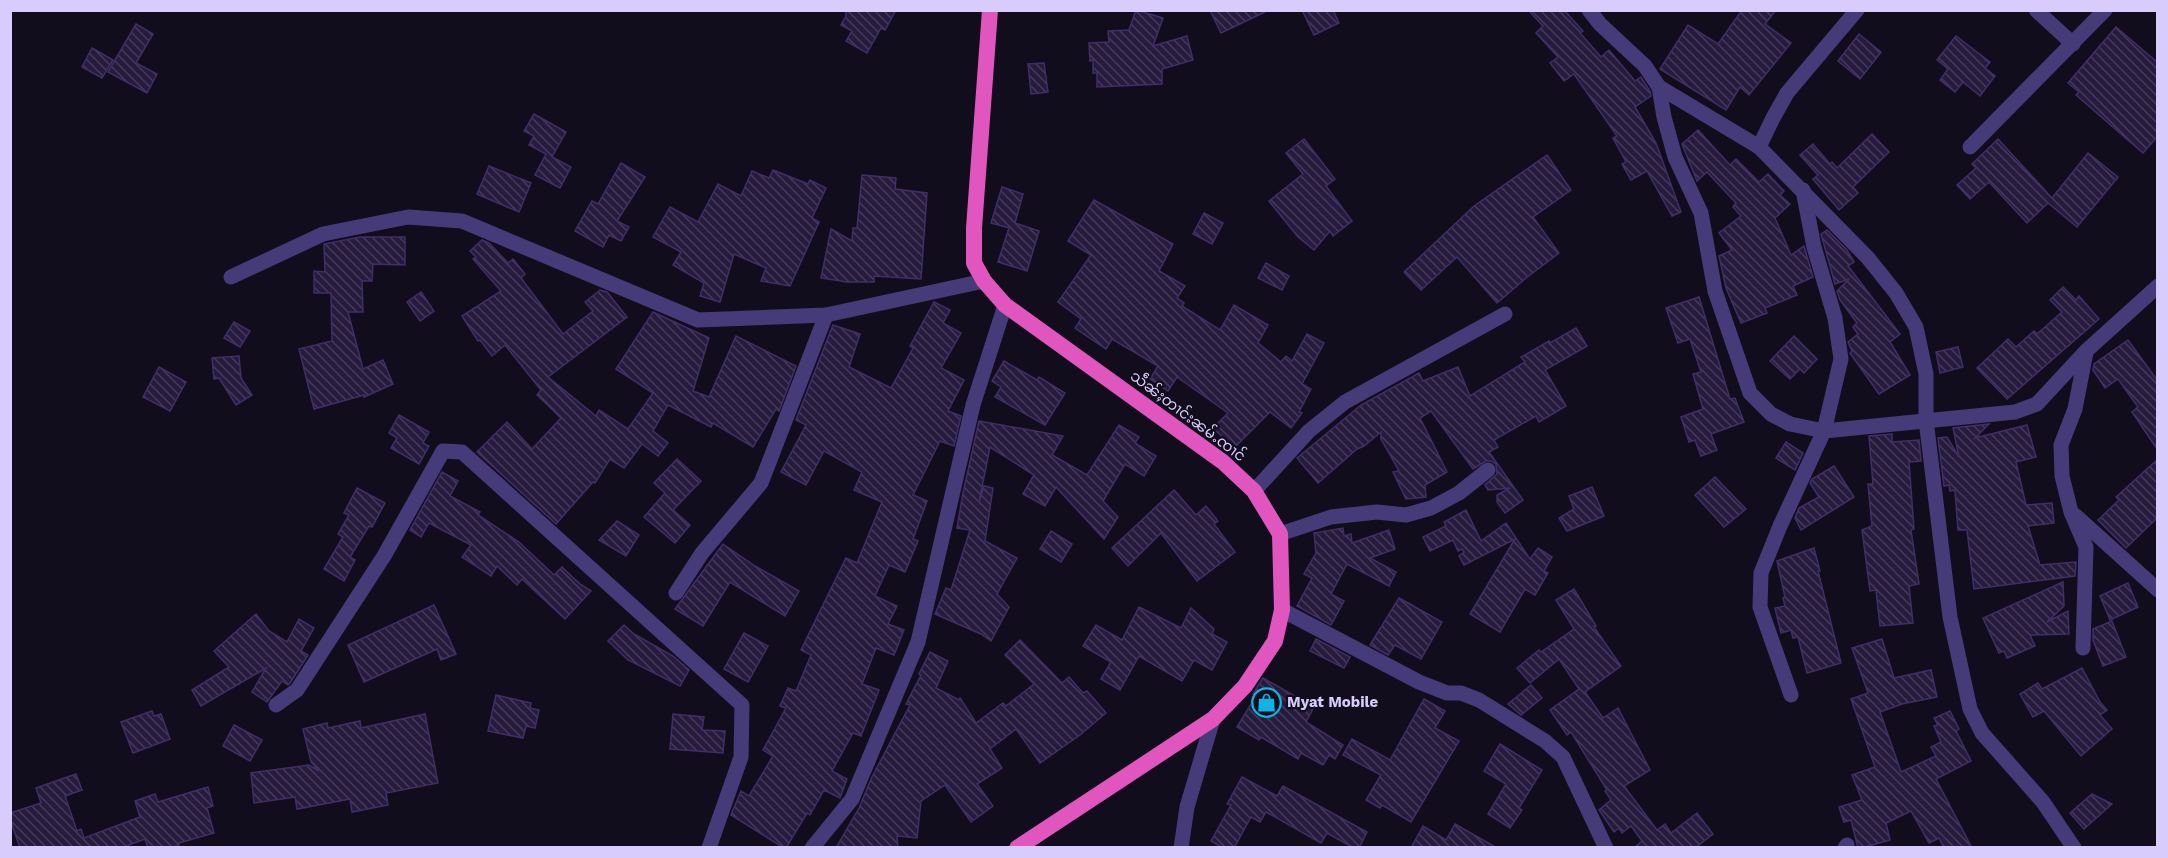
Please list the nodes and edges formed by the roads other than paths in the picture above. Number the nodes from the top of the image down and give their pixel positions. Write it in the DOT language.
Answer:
graph roads {
  1 [pos="990,10"];
  2 [pos="1589,10"];
  3 [pos="1857,10"];
  4 [pos="2036,10"];
  5 [pos="2105,10"];
  6 [pos="2073,44"];
  7 [pos="1659,87"];
  8 [pos="1759,147"];
  9 [pos="1970,147"];
  10 [pos="1803,190"];
  11 [pos="231,277"];
  12 [pos="984,281"];
  13 [pos="2157,286"];
  14 [pos="1005,305"];
  15 [pos="1505,314"];
  16 [pos="826,315"];
  17 [pos="2086,351"];
  18 [pos="1926,420"];
  19 [pos="1824,431"];
  20 [pos="1488,470"];
  21 [pos="1254,491"];
  22 [pos="2071,512"];
  23 [pos="1280,534"];
  24 [pos="2157,590"];
  25 [pos="676,593"];
  26 [pos="1282,610"];
  27 [pos="2083,648"];
  28 [pos="1791,696"];
  29 [pos="276,705"];
  30 [pos="1214,719"];
  31 [pos="709,848"];
  32 [pos="812,848"];
  33 [pos="1017,848"];
  34 [pos="1181,848"];
  35 [pos="1606,848"];
  36 [pos="2074,848"];
  1 -- 12 [label="highway, သဵၼ်ႈတၢင်းၼမ်ႉၸၢင်"];
  2 -- 7 [label="street"];
  3 -- 8 [label="street"];
  4 -- 6 [label="street"];
  5 -- 6 [label="street"];
  6 -- 9 [label="street"];
  7 -- 8 [label="street"];
  7 -- 19 [label="street"];
  8 -- 10 [label="street"];
  10 -- 18 [label="street"];
  10 -- 19 [label="street"];
  11 -- 16 [label="street"];
  12 -- 14 [label="highway, သဵၼ်ႈတၢင်းၼမ်ႉၸၢင်"];
  12 -- 16 [label="street"];
  13 -- 17 [label="street"];
  14 -- 21 [label="highway, သဵၼ်ႈတၢင်းၼမ်ႉၸၢင်"];
  14 -- 32 [label="street"];
  15 -- 21 [label="street"];
  16 -- 25 [label="street"];
  17 -- 18 [label="street"];
  17 -- 22 [label="street"];
  18 -- 19 [label="street"];
  18 -- 36 [label="street"];
  19 -- 28 [label="street"];
  20 -- 23 [label="street"];
  21 -- 23 [label="highway, သဵၼ်ႈတၢင်းၼမ်ႉၸၢင်"];
  22 -- 24 [label="street"];
  22 -- 27 [label="street"];
  23 -- 26 [label="highway, သဵၼ်ႈတၢင်းၼမ်ႉၸၢင်"];
  26 -- 30 [label="highway, သဵၼ်ႈတၢင်းၼမ်ႉၸၢင်"];
  26 -- 35 [label="street"];
  29 -- 31 [label="street"];
  30 -- 33 [label="highway, သဵၼ်ႈတၢင်းၼမ်ႉၸၢင်"];
  30 -- 34 [label="street"];
}
